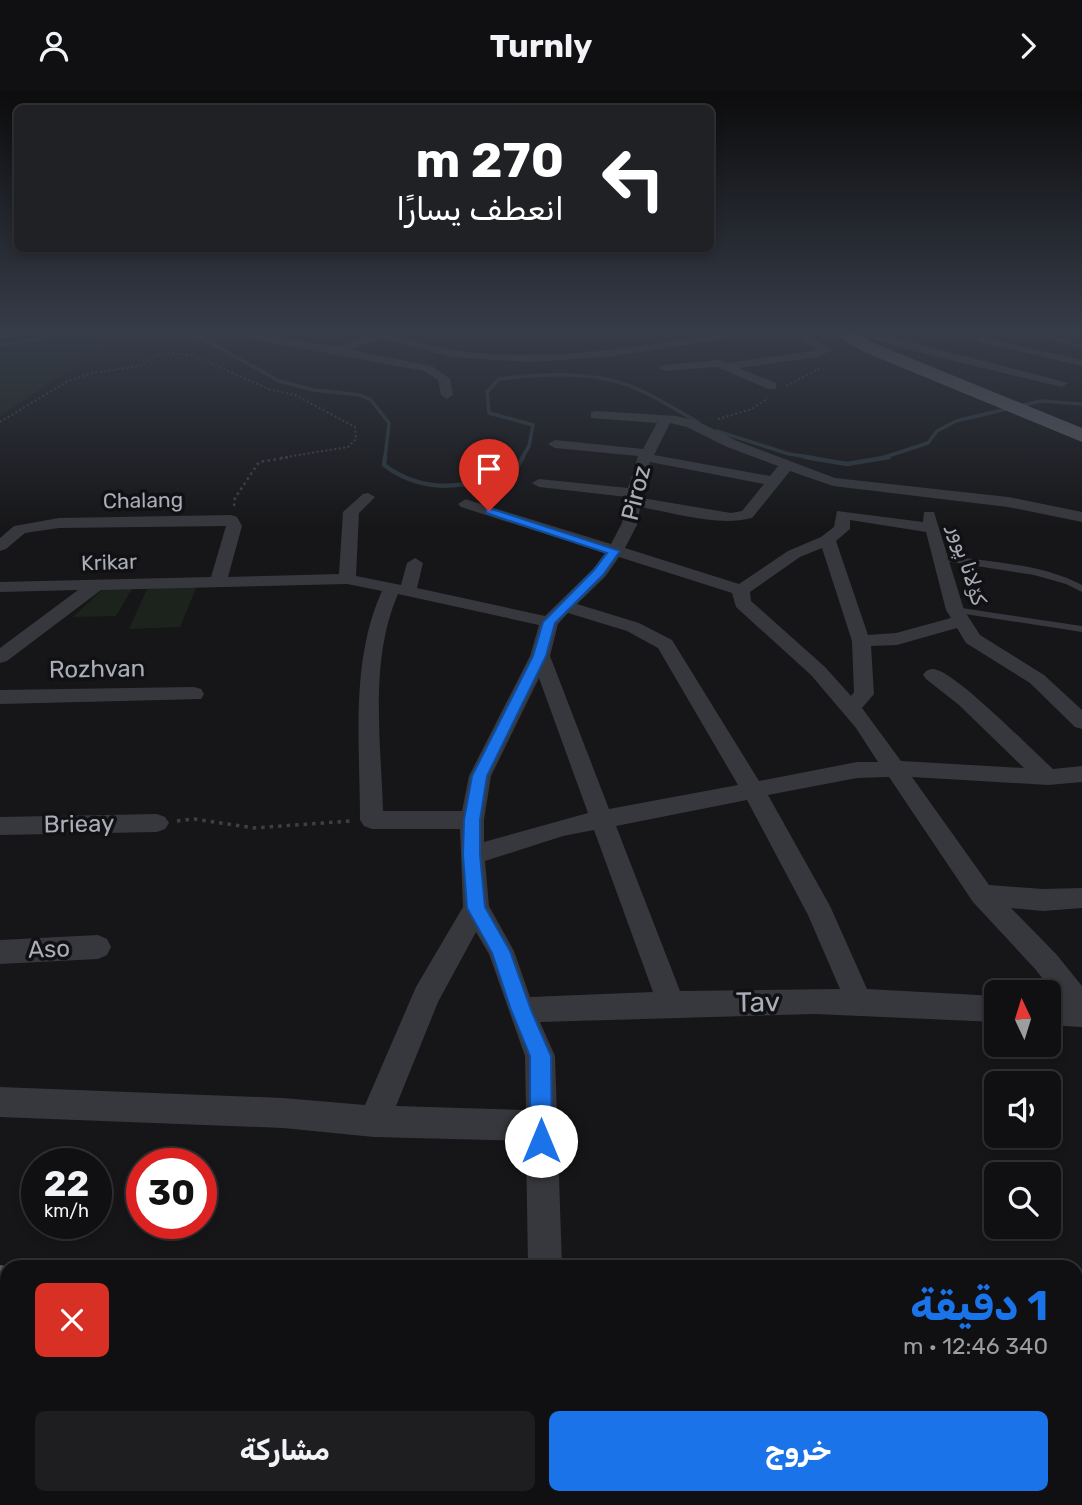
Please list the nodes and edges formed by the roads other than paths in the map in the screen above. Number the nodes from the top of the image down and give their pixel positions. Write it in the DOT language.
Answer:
graph roads {
  1 [pos="992,396"];
  2 [pos="596,415"];
  3 [pos="664,420"];
  4 [pos="1075,429"];
  5 [pos="555,444"];
  6 [pos="645,455"];
  7 [pos="786,466"];
  8 [pos="772,481"];
  9 [pos="839,482"];
  10 [pos="539,483"];
  11 [pos="921,492"];
  12 [pos="633,497"];
  13 [pos="368,498"];
  14 [pos="466,504"];
  15 [pos="842,514"];
  16 [pos="1082,517"];
  17 [pos="933,528"];
  18 [pos="827,540"];
  19 [pos="0,546"];
  20 [pos="614,551"];
  21 [pos="941,558"];
  22 [pos="415,563"];
  23 [pos="347,579"];
  24 [pos="219,580"];
  25 [pos="95,586"];
  26 [pos="0,587"];
  27 [pos="400,588"];
  28 [pos="1082,589"];
  29 [pos="741,590"];
  30 [pos="556,614"];
  31 [pos="958,615"];
  32 [pos="1082,629"];
  33 [pos="861,641"];
  34 [pos="540,656"];
  35 [pos="0,657"];
  36 [pos="933,674"];
  37 [pos="194,694"];
  38 [pos="0,697"];
  39 [pos="850,708"];
  40 [pos="1082,722"];
  41 [pos="895,769"];
  42 [pos="1082,774"];
  43 [pos="1048,777"];
  44 [pos="753,789"];
  45 [pos="603,819"];
  46 [pos="472,820"];
  47 [pos="157,823"];
  48 [pos="0,826"];
  49 [pos="472,855"];
  50 [pos="982,895"];
  51 [pos="1082,898"];
  52 [pos="476,908"];
  53 [pos="98,947"];
  54 [pos="0,951"];
  55 [pos="859,1002"];
  56 [pos="671,1003"];
  57 [pos="984,1008"];
  58 [pos="1082,1008"];
  59 [pos="521,1010"];
  60 [pos="1061,1013"];
  61 [pos="1082,1014"];
  62 [pos="0,1102"];
  63 [pos="374,1121"];
  64 [pos="541,1126"];
  65 [pos="545,1260"];
  1 -- 4 [label="main road"];
  2 -- 3 [label="street"];
  3 -- 6 [label="street, Piroz"];
  3 -- 7 [label="street"];
  5 -- 6 [label="street"];
  6 -- 8 [label="street"];
  6 -- 12 [label="street, Piroz"];
  7 -- 8 [label="street"];
  7 -- 9 [label="street"];
  8 -- 12 [label="street"];
  9 -- 11 [label="street"];
  9 -- 15 [label="street"];
  10 -- 12 [label="street"];
  11 -- 16 [label="street"];
  11 -- 17 [label="street, کۆلانا پوور"];
  12 -- 20 [label="street, Piroz"];
  13 -- 23 [label="street"];
  14 -- 20 [label="street"];
  15 -- 17 [label="street"];
  15 -- 18 [label="street"];
  17 -- 21 [label="street, کۆلانا پوور"];
  18 -- 29 [label="street"];
  18 -- 33 [label="street"];
  19 -- 24 [label="street, Chalang"];
  20 -- 29 [label="street"];
  20 -- 30 [label="street, Piroz"];
  21 -- 28 [label="lane"];
  21 -- 31 [label="street, کۆلانا پوور"];
  22 -- 27 [label="street"];
  23 -- 24 [label="street, Krikar"];
  23 -- 27 [label="street, Krikar"];
  24 -- 25 [label="street, Krikar"];
  25 -- 26 [label="street, Krikar"];
  25 -- 35 [label="street"];
  27 -- 30 [label="street, Krikar"];
  27 -- 46 [label="street"];
  29 -- 39 [label="street"];
  30 -- 34 [label="street"];
  30 -- 44 [label="street, Krikar"];
  31 -- 32 [label="lane"];
  31 -- 33 [label="street"];
  31 -- 40 [label="street, کۆلانا پوور"];
  33 -- 39 [label="street"];
  34 -- 45 [label="street"];
  34 -- 46 [label="street"];
  36 -- 43 [label="street"];
  37 -- 38 [label="street, Rozhvan"];
  39 -- 41 [label="street"];
  41 -- 43 [label="street"];
  41 -- 44 [label="street"];
  41 -- 50 [label="street"];
  42 -- 43 [label="street"];
  44 -- 45 [label="street"];
  44 -- 55 [label="street, Krikar"];
  45 -- 49 [label="street"];
  45 -- 56 [label="street"];
  46 -- 49 [label="street"];
  47 -- 48 [label="street, Brieay"];
  49 -- 52 [label="street"];
  50 -- 51 [label="street"];
  50 -- 58 [label="street"];
  52 -- 59 [label="street"];
  52 -- 63 [label="street"];
  53 -- 54 [label="street, Aso"];
  55 -- 56 [label="street, Tav"];
  55 -- 57 [label="street, Tav"];
  56 -- 59 [label="street, Tav"];
  59 -- 64 [label="street"];
  60 -- 61 [label="street"];
  62 -- 63 [label="street"];
  63 -- 64 [label="street"];
  64 -- 65 [label="street"];
}
